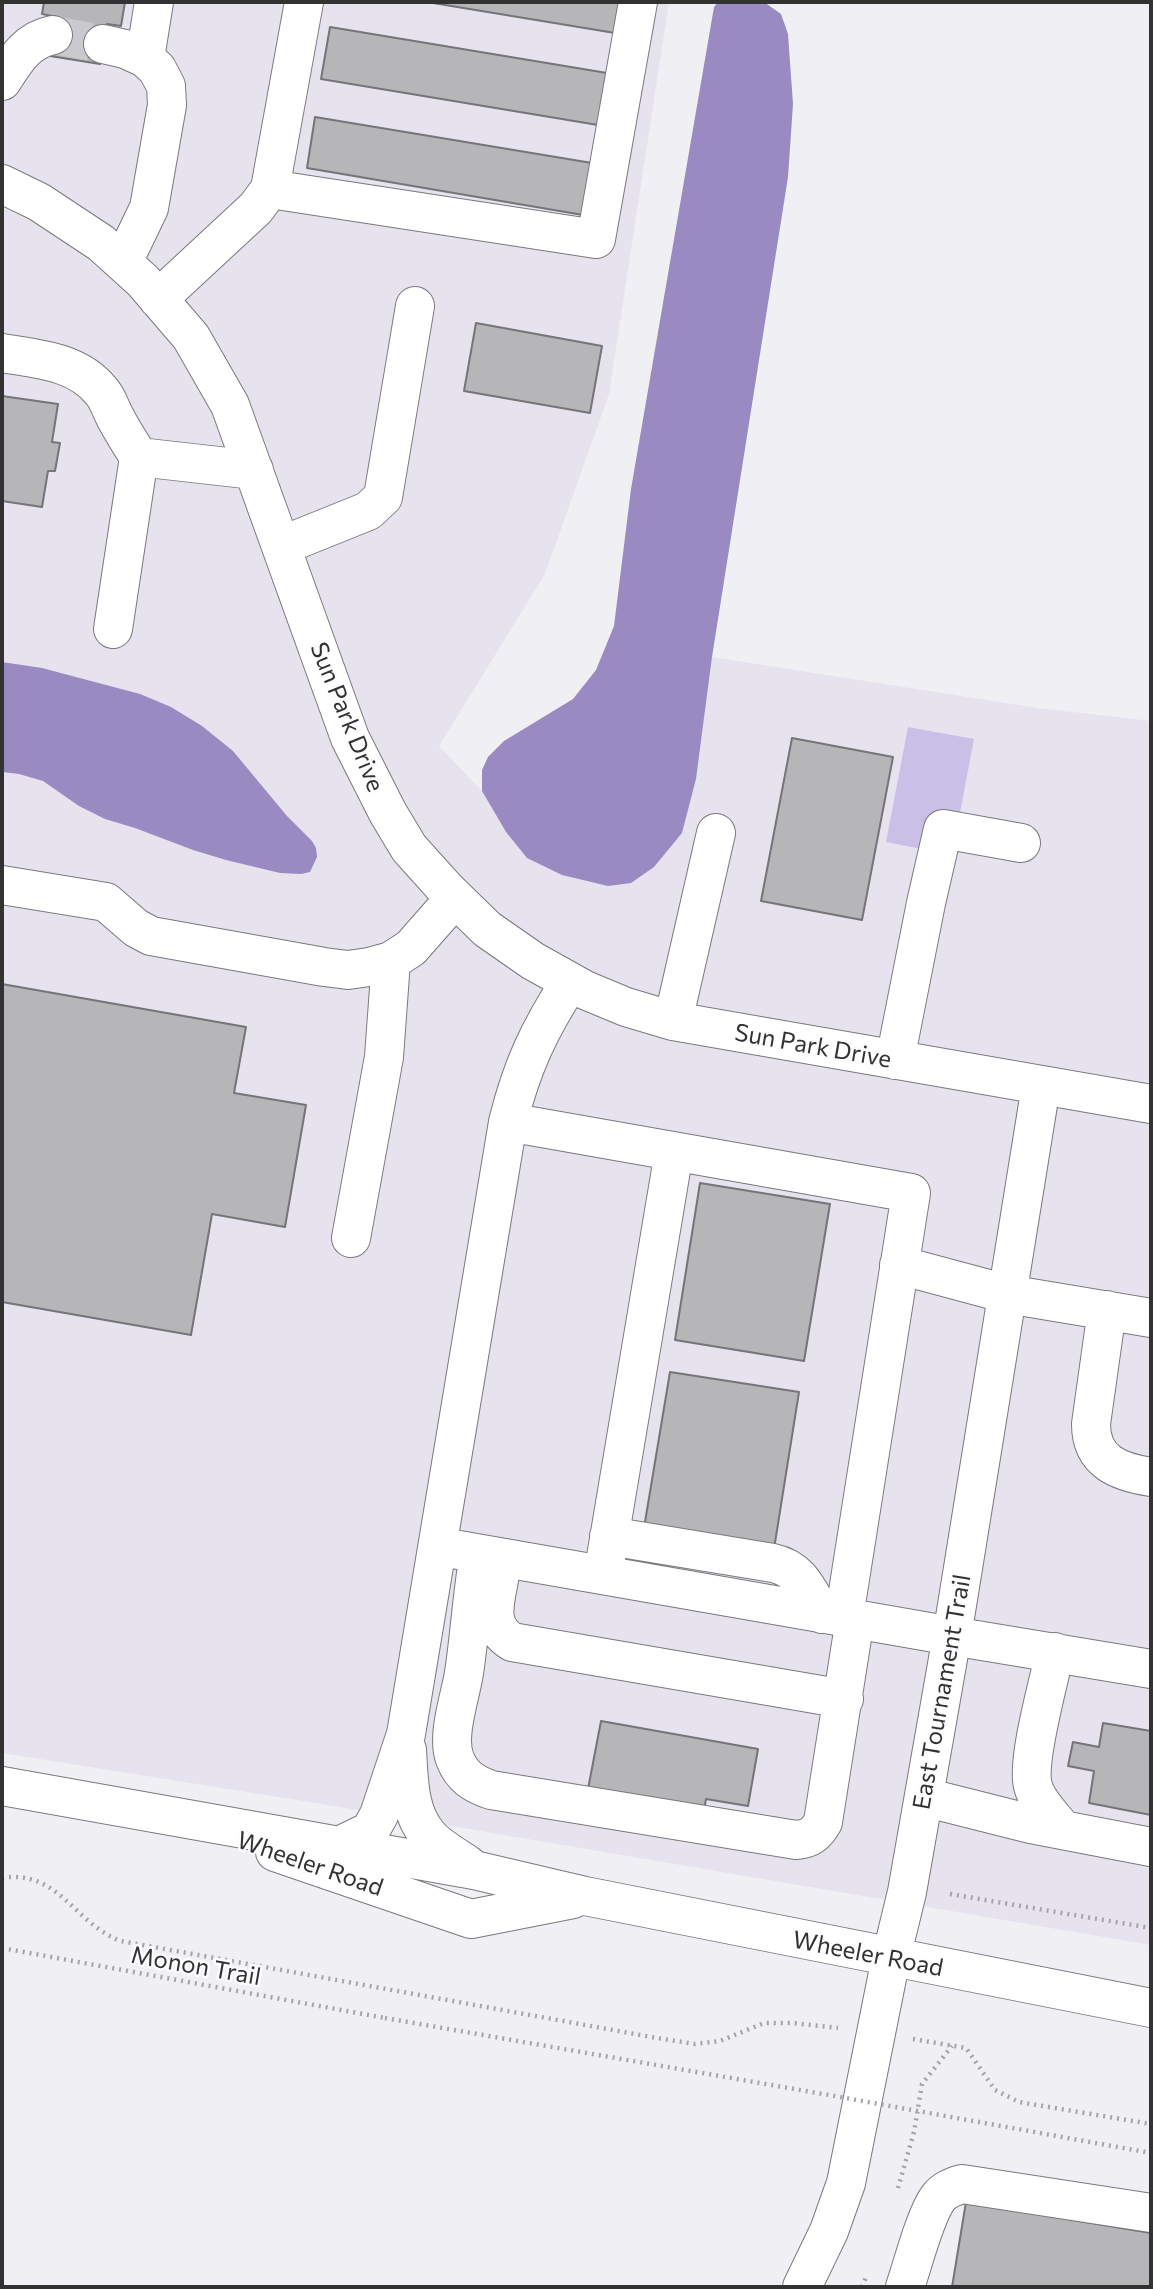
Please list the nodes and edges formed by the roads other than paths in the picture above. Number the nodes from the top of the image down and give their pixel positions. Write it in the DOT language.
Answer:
graph roads {
  1 [pos="154,2"];
  2 [pos="304,2"];
  3 [pos="638,2"];
  4 [pos="53,35"];
  5 [pos="103,44"];
  6 [pos="145,58"];
  7 [pos="2,81"];
  8 [pos="2,184"];
  9 [pos="270,189"];
  10 [pos="123,262"];
  11 [pos="158,299"];
  12 [pos="415,306"];
  13 [pos="2,354"];
  14 [pos="139,457"];
  15 [pos="254,470"];
  16 [pos="281,546"];
  17 [pos="113,629"];
  18 [pos="716,833"];
  19 [pos="1021,843"];
  20 [pos="2,885"];
  21 [pos="455,898"];
  22 [pos="391,961"];
  23 [pos="570,982"];
  24 [pos="673,1021"];
  25 [pos="895,1060"];
  26 [pos="1041,1086"];
  27 [pos="1151,1104"];
  28 [pos="508,1122"];
  29 [pos="674,1152"];
  30 [pos="351,1238"];
  31 [pos="899,1265"];
  32 [pos="1007,1294"];
  33 [pos="1107,1310"];
  34 [pos="1151,1318"];
  35 [pos="1151,1477"];
  36 [pos="610,1536"];
  37 [pos="438,1547"];
  38 [pos="491,1556"];
  39 [pos="603,1575"];
  40 [pos="840,1617"];
  41 [pos="952,1636"];
  42 [pos="1055,1652"];
  43 [pos="1151,1669"];
  44 [pos="844,1699"];
  45 [pos="406,1734"];
  46 [pos="2,1786"];
  47 [pos="925,1797"];
  48 [pos="157,1813"];
  49 [pos="1063,1830"];
  50 [pos="341,1845"];
  51 [pos="1151,1847"];
  52 [pos="474,1870"];
  53 [pos="585,1896"];
  54 [pos="891,1958"];
  55 [pos="1151,2008"];
  56 [pos="1151,2213"];
  57 [pos="802,2287"];
  58 [pos="905,2287"];
  1 -- 6 [label="street"];
  2 -- 9 [label="street"];
  3 -- 9 [label="street"];
  4 -- 7 [label="street"];
  5 -- 6 [label="street"];
  6 -- 10 [label="street"];
  8 -- 10 [label="street, Sun Park Drive"];
  9 -- 11 [label="street"];
  10 -- 11 [label="street, Sun Park Drive"];
  11 -- 15 [label="street, Sun Park Drive"];
  12 -- 16 [label="street"];
  13 -- 14 [label="street"];
  14 -- 15 [label="street"];
  14 -- 17 [label="street"];
  15 -- 16 [label="street, Sun Park Drive"];
  16 -- 21 [label="street, Sun Park Drive"];
  18 -- 24 [label="street"];
  19 -- 25 [label="street"];
  20 -- 22 [label="street"];
  21 -- 22 [label="street"];
  21 -- 23 [label="street, Sun Park Drive"];
  22 -- 30 [label="street"];
  23 -- 24 [label="street, Sun Park Drive"];
  23 -- 28 [label="street"];
  24 -- 25 [label="street, Sun Park Drive"];
  25 -- 26 [label="street, Sun Park Drive"];
  26 -- 27 [label="street, Sun Park Drive"];
  26 -- 32 [label="street, East Tournament Trail"];
  28 -- 29 [label="street"];
  28 -- 37 [label="street"];
  29 -- 31 [label="street"];
  29 -- 36 [label="street"];
  31 -- 32 [label="street"];
  31 -- 40 [label="street"];
  32 -- 33 [label="street"];
  32 -- 41 [label="street, East Tournament Trail"];
  33 -- 34 [label="street"];
  33 -- 35 [label="street"];
  36 -- 39 [label="street"];
  36 -- 40 [label="street"];
  37 -- 38 [label="street"];
  37 -- 45 [label="street"];
  38 -- 39 [label="street"];
  38 -- 44 [label="street"];
  38 -- 44 [label="street"];
  39 -- 40 [label="street"];
  40 -- 41 [label="street"];
  40 -- 44 [label="street"];
  41 -- 42 [label="street"];
  41 -- 47 [label="street, East Tournament Trail"];
  42 -- 43 [label="street"];
  42 -- 49 [label="street"];
  45 -- 50 [label="street"];
  45 -- 52 [label="street"];
  46 -- 48 [label="street, Wheeler Road"];
  47 -- 49 [label="street"];
  47 -- 54 [label="street, East Tournament Trail"];
  48 -- 50 [label="street, Wheeler Road"];
  48 -- 53 [label="street, Wheeler Road"];
  49 -- 51 [label="street"];
  50 -- 52 [label="street, Wheeler Road"];
  52 -- 53 [label="street, Wheeler Road"];
  53 -- 54 [label="street, Wheeler Road"];
  54 -- 55 [label="street, Wheeler Road"];
  54 -- 57 [label="street, East Tournament Trail"];
  56 -- 58 [label="street"];
}
